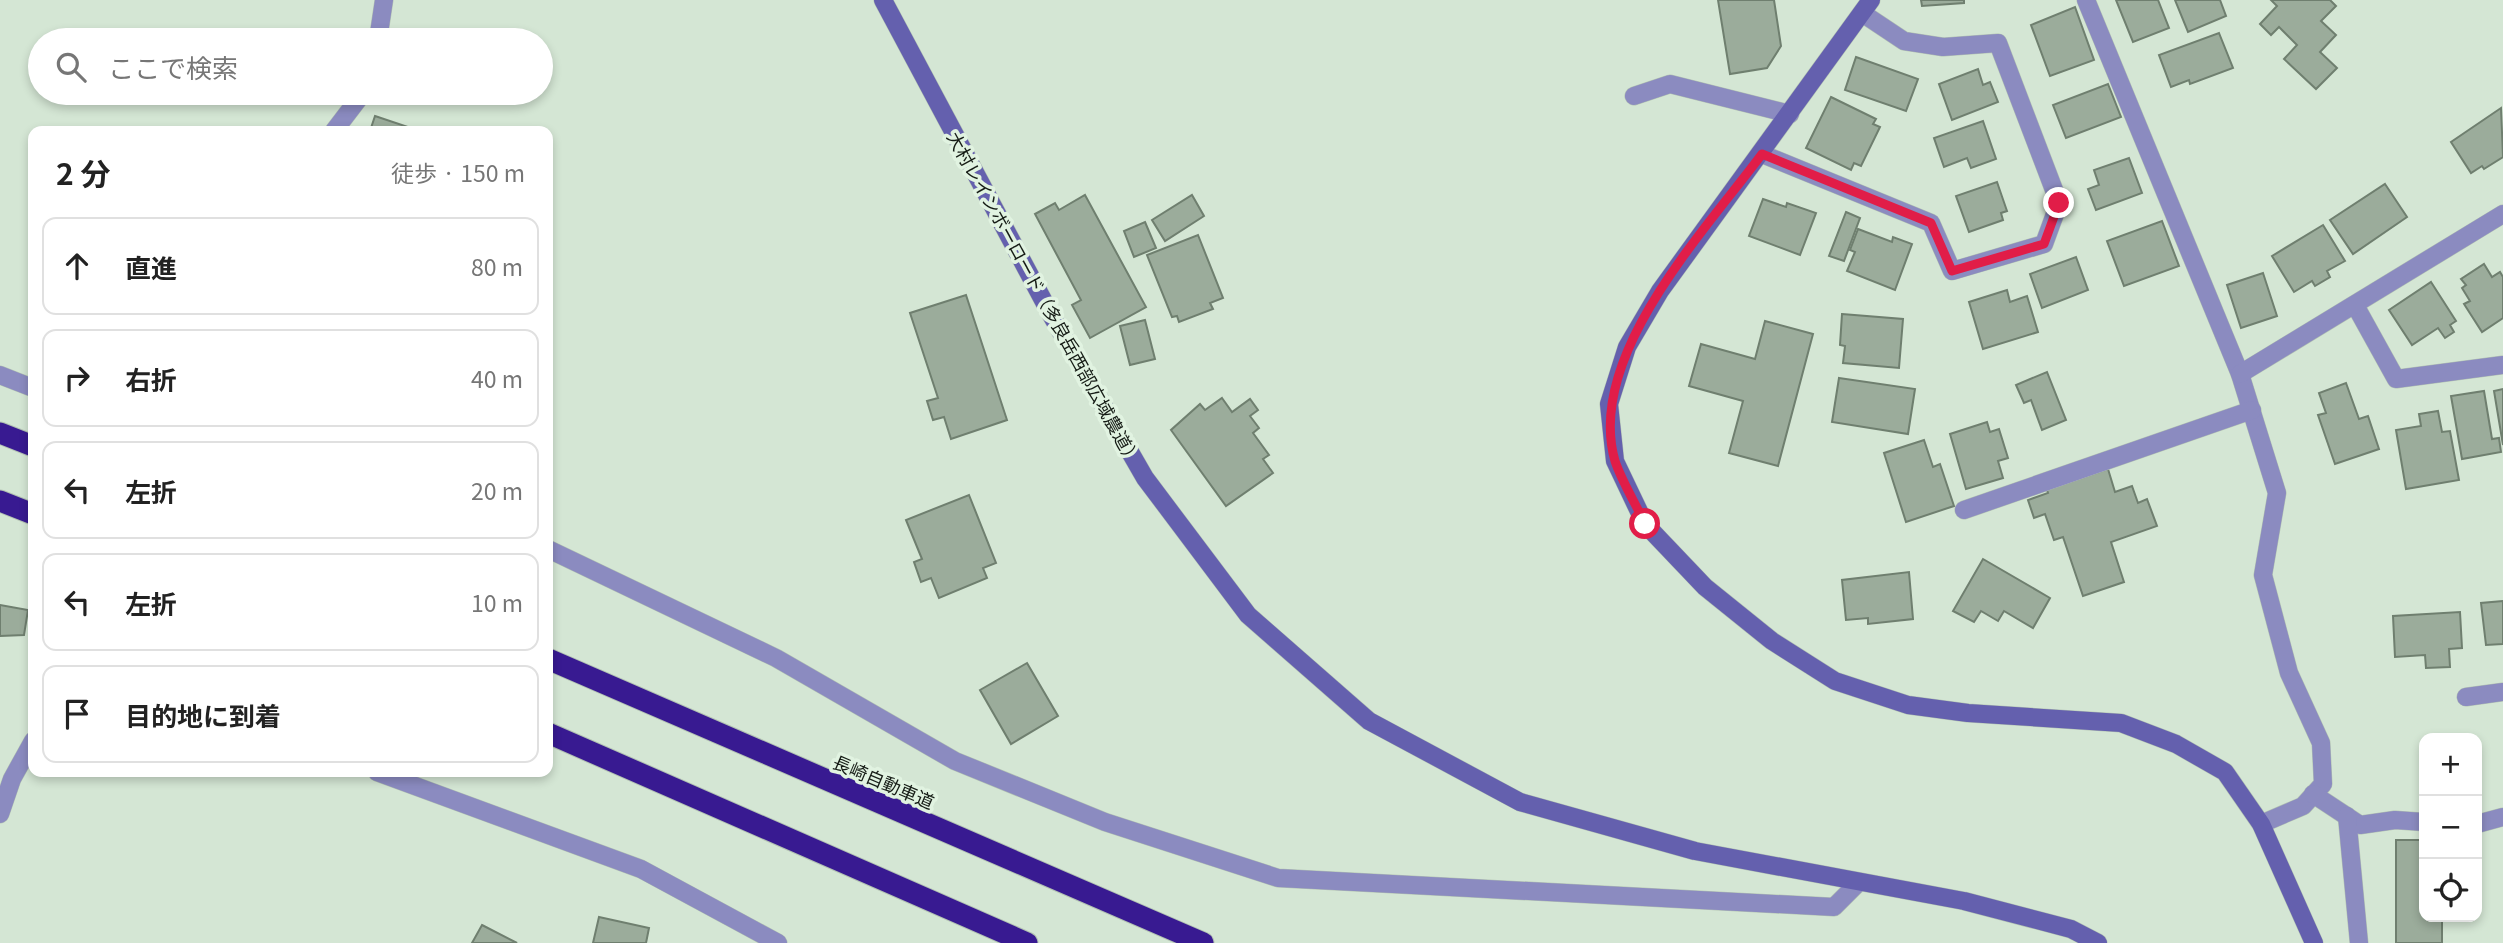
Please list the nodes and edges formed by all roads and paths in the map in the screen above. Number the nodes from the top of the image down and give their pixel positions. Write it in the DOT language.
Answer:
graph roads {
  1 [pos="384,0"];
  2 [pos="883,0"];
  3 [pos="2086,0"];
  4 [pos="1867,6"];
  5 [pos="380,28"];
  6 [pos="1634,96"];
  7 [pos="354,105"];
  8 [pos="1790,114"];
  9 [pos="338,126"];
  10 [pos="1762,154"];
  11 [pos="2503,214"];
  12 [pos="2355,305"];
  13 [pos="2503,365"];
  14 [pos="2240,374"];
  15 [pos="0,375"];
  16 [pos="28,386"];
  17 [pos="2252,410"];
  18 [pos="0,433"];
  19 [pos="28,444"];
  20 [pos="0,501"];
  21 [pos="1964,510"];
  22 [pos="28,512"];
  23 [pos="553,551"];
  24 [pos="553,661"];
  25 [pos="2503,692"];
  26 [pos="2466,697"];
  27 [pos="553,735"];
  28 [pos="28,750"];
  29 [pos="391,777"];
  30 [pos="2313,794"];
  31 [pos="0,814"];
  32 [pos="2347,816"];
  33 [pos="2503,817"];
  34 [pos="2419,822"];
  35 [pos="2482,823"];
  36 [pos="2261,824"];
  37 [pos="1858,883"];
  38 [pos="778,943"];
  39 [pos="1027,943"];
  40 [pos="1203,943"];
  41 [pos="2098,943"];
  42 [pos="2314,943"];
  43 [pos="2359,943"];
  1 -- 5 [label="street"];
  2 -- 37 [label="street, 大村レインボーロード（多良岳西部広域農道）"];
  3 -- 14 [label="street"];
  4 -- 8 [label="street"];
  4 -- 10 [label="street"];
  6 -- 8 [label="street"];
  7 -- 9 [label="street"];
  8 -- 10 [label="street"];
  10 -- 36 [label="street"];
  11 -- 12 [label="street"];
  12 -- 13 [label="street"];
  12 -- 14 [label="street"];
  14 -- 17 [label="street"];
  15 -- 16 [label="street"];
  17 -- 21 [label="street"];
  17 -- 30 [label="street"];
  18 -- 19 [label="highway"];
  20 -- 22 [label="highway"];
  23 -- 37 [label="street"];
  24 -- 40 [label="highway, 長崎自動車道"];
  25 -- 26 [label="street"];
  27 -- 39 [label="highway"];
  28 -- 31 [label="street"];
  29 -- 38 [label="street"];
  30 -- 32 [label="street"];
  30 -- 36 [label="street"];
  32 -- 34 [label="street"];
  32 -- 43 [label="street"];
  33 -- 35 [label="street"];
  36 -- 42 [label="street"];
  37 -- 41 [label="street, 大村レインボーロード（多良岳西部広域農道）"];
}
